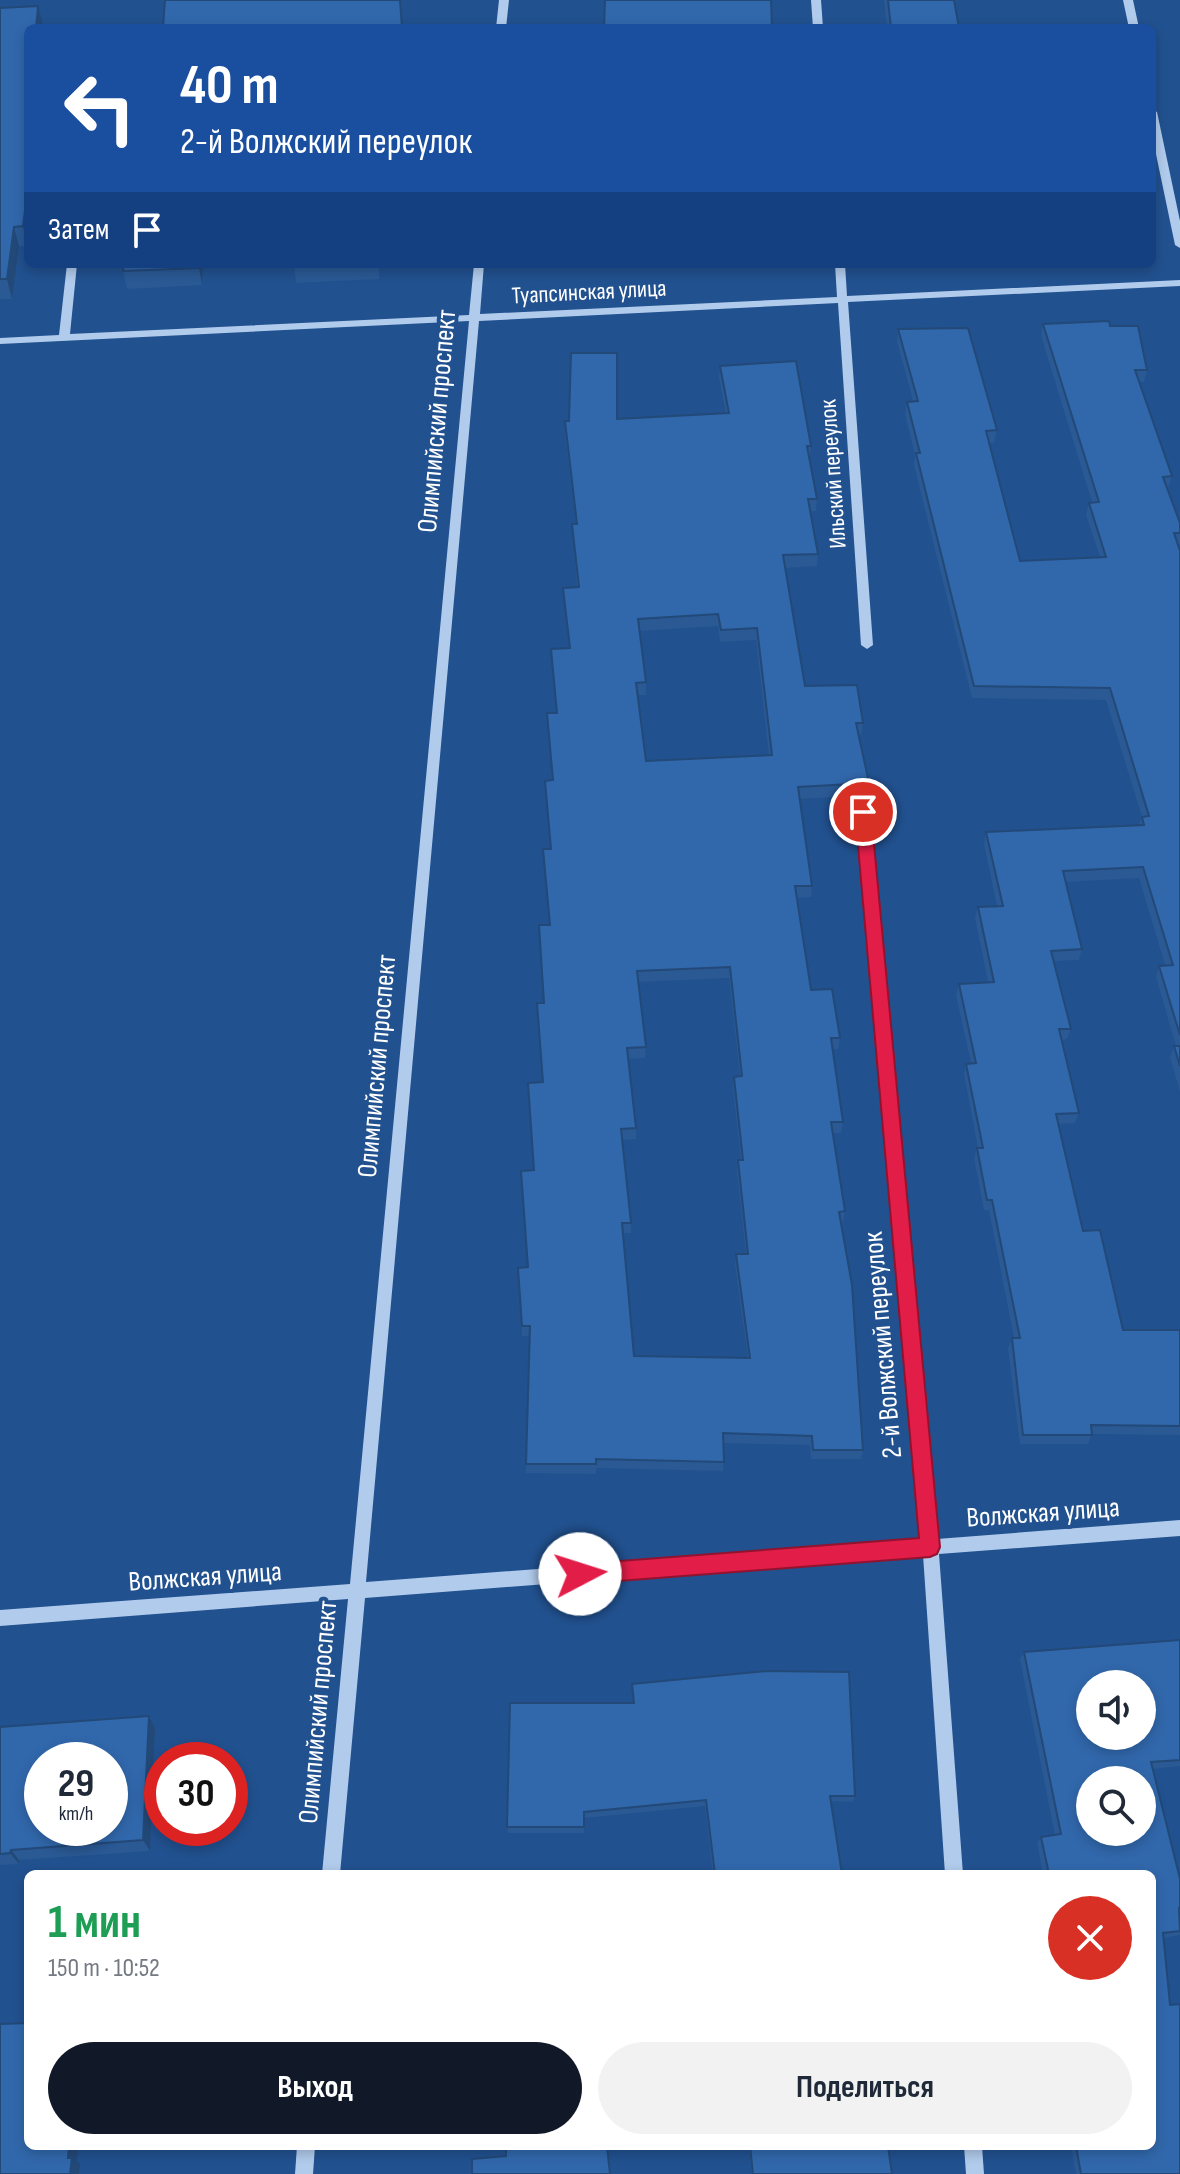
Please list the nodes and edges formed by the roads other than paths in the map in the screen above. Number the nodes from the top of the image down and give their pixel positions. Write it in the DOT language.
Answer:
graph roads {
  1 [pos="504,0"];
  2 [pos="816,0"];
  3 [pos="1128,0"];
  4 [pos="501,24"];
  5 [pos="818,24"];
  6 [pos="1133,24"];
  7 [pos="1156,131"];
  8 [pos="1180,245"];
  9 [pos="72,268"];
  10 [pos="479,268"];
  11 [pos="840,268"];
  12 [pos="1180,283"];
  13 [pos="843,300"];
  14 [pos="474,318"];
  15 [pos="64,338"];
  16 [pos="0,341"];
  17 [pos="867,645"];
  18 [pos="863,812"];
  19 [pos="1180,1528"];
  20 [pos="930,1547"];
  21 [pos="357,1591"];
  22 [pos="0,1618"];
  23 [pos="331,1870"];
  24 [pos="954,1870"];
  25 [pos="306,2150"];
  26 [pos="973,2150"];
  27 [pos="304,2174"];
  28 [pos="975,2174"];
  1 -- 4 [label="street"];
  2 -- 5 [label="street"];
  3 -- 6 [label="street"];
  7 -- 8 [label="street"];
  9 -- 15 [label="street"];
  10 -- 14 [label="street, Олимпийский проспект"];
  11 -- 13 [label="street, Ильский переулок"];
  12 -- 13 [label="street, Туапсинская улица"];
  13 -- 14 [label="street, Туапсинская улица"];
  13 -- 17 [label="street, Ильский переулок"];
  14 -- 15 [label="street, Туапсинская улица"];
  14 -- 21 [label="street, Олимпийский проспект"];
  15 -- 16 [label="street, Туапсинская улица"];
  18 -- 20 [label="street, 2-й Волжский переулок"];
  19 -- 20 [label="street, Волжская улица"];
  20 -- 21 [label="street, Волжская улица"];
  20 -- 24 [label="street, 2-й Волжский переулок"];
  21 -- 22 [label="street, Волжская улица"];
  21 -- 23 [label="street, Олимпийский проспект"];
  25 -- 27 [label="street"];
  26 -- 28 [label="street"];
}
